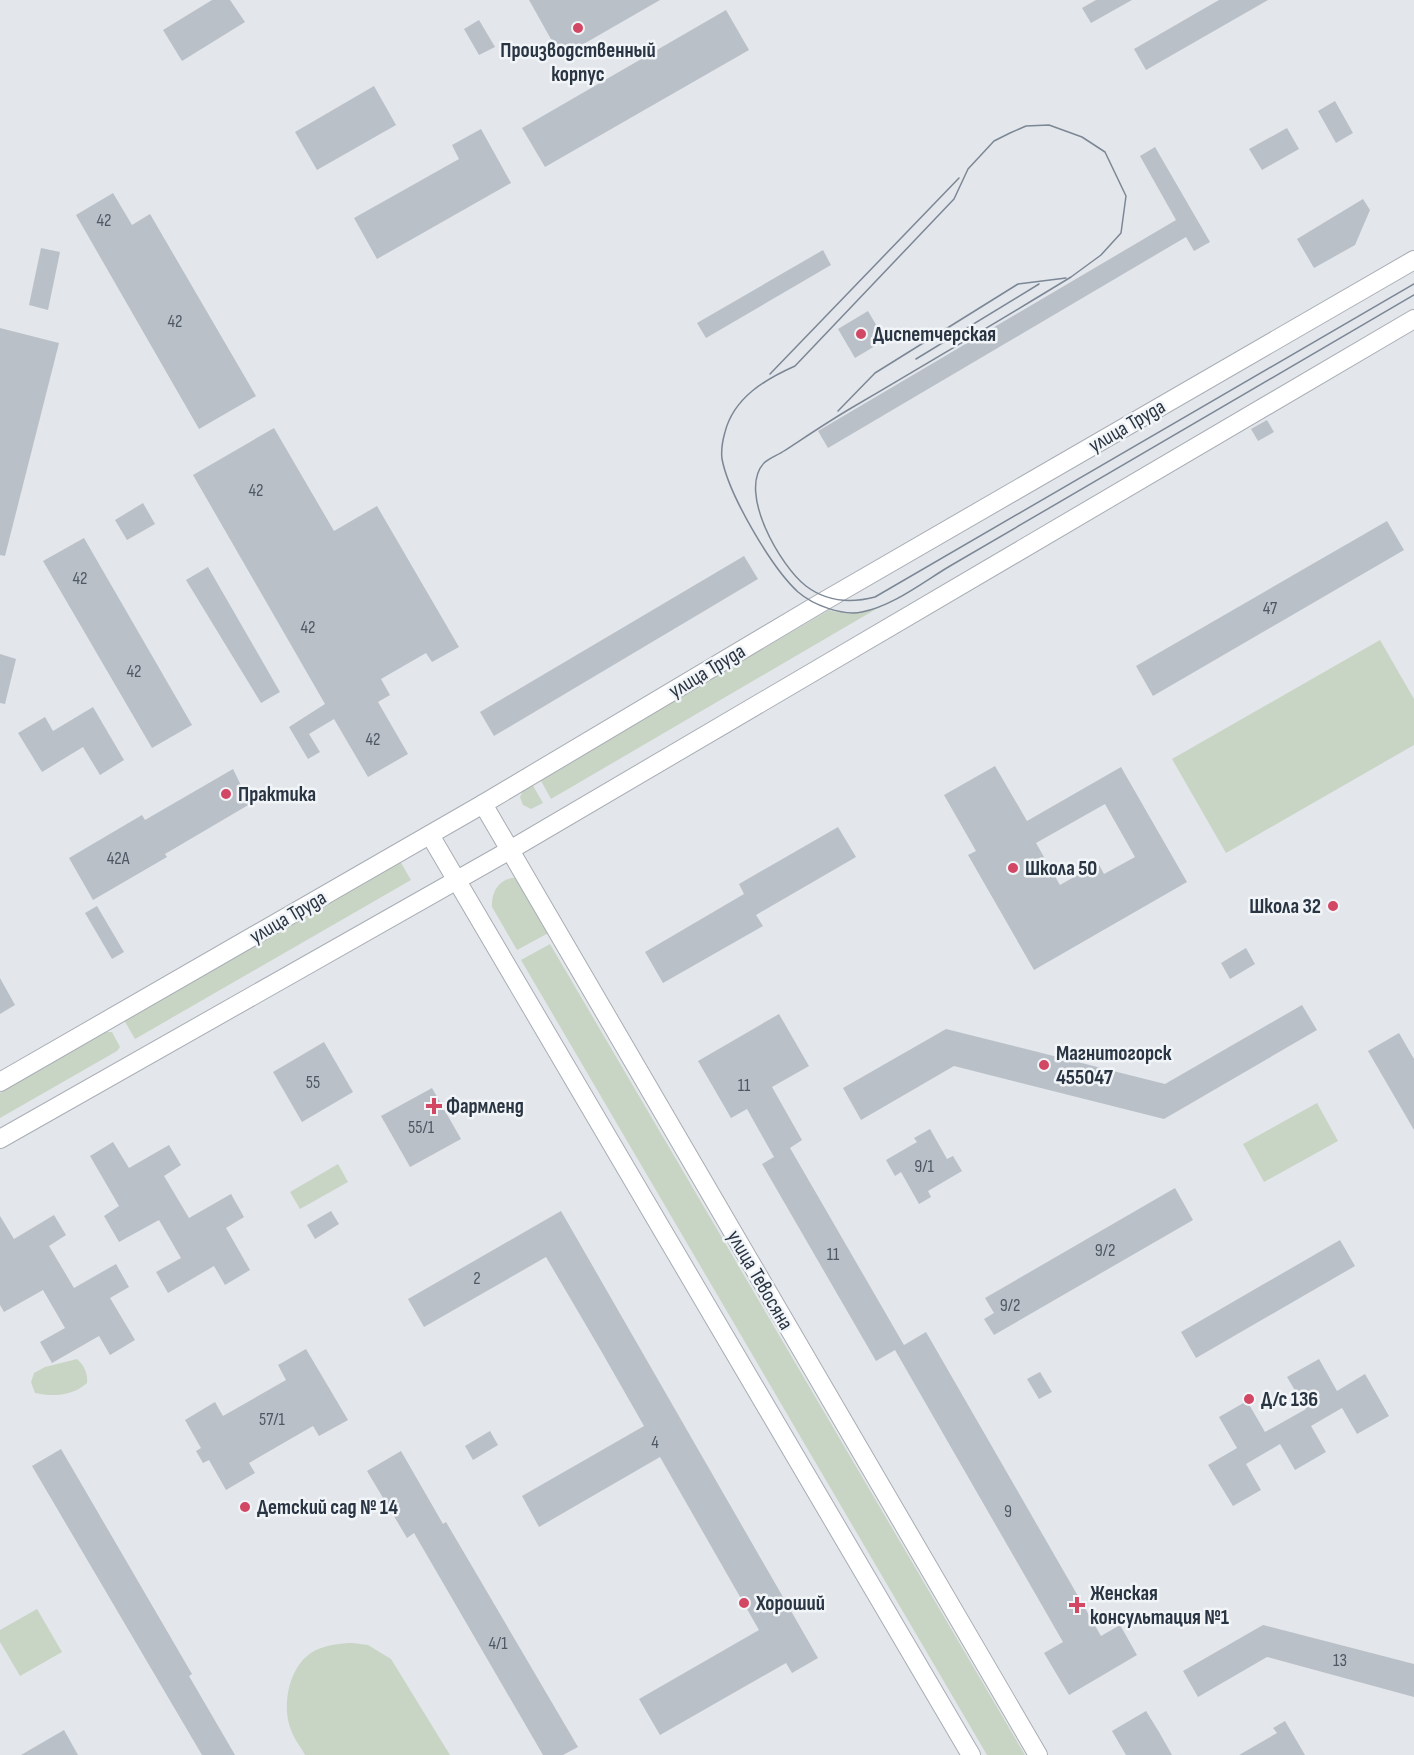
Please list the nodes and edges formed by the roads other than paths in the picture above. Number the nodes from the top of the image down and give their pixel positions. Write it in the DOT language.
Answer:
graph roads {
  1 [pos="1414,260"];
  2 [pos="1414,319"];
  3 [pos="483,804"];
  4 [pos="430,835"];
  5 [pos="510,850"];
  6 [pos="456,881"];
  7 [pos="0,1082"];
  8 [pos="0,1139"];
  9 [pos="971,1755"];
  10 [pos="1038,1755"];
  1 -- 3 [label="main road, улица Труда"];
  2 -- 5 [label="main road"];
  3 -- 4 [label="main road, улица Труда"];
  3 -- 5 [label="main road, улица Тевосяна"];
  4 -- 6 [label="main road"];
  4 -- 7 [label="main road, улица Труда"];
  5 -- 6 [label="main road"];
  5 -- 10 [label="main road, улица Тевосяна"];
  6 -- 8 [label="main road"];
  6 -- 9 [label="main road"];
}
